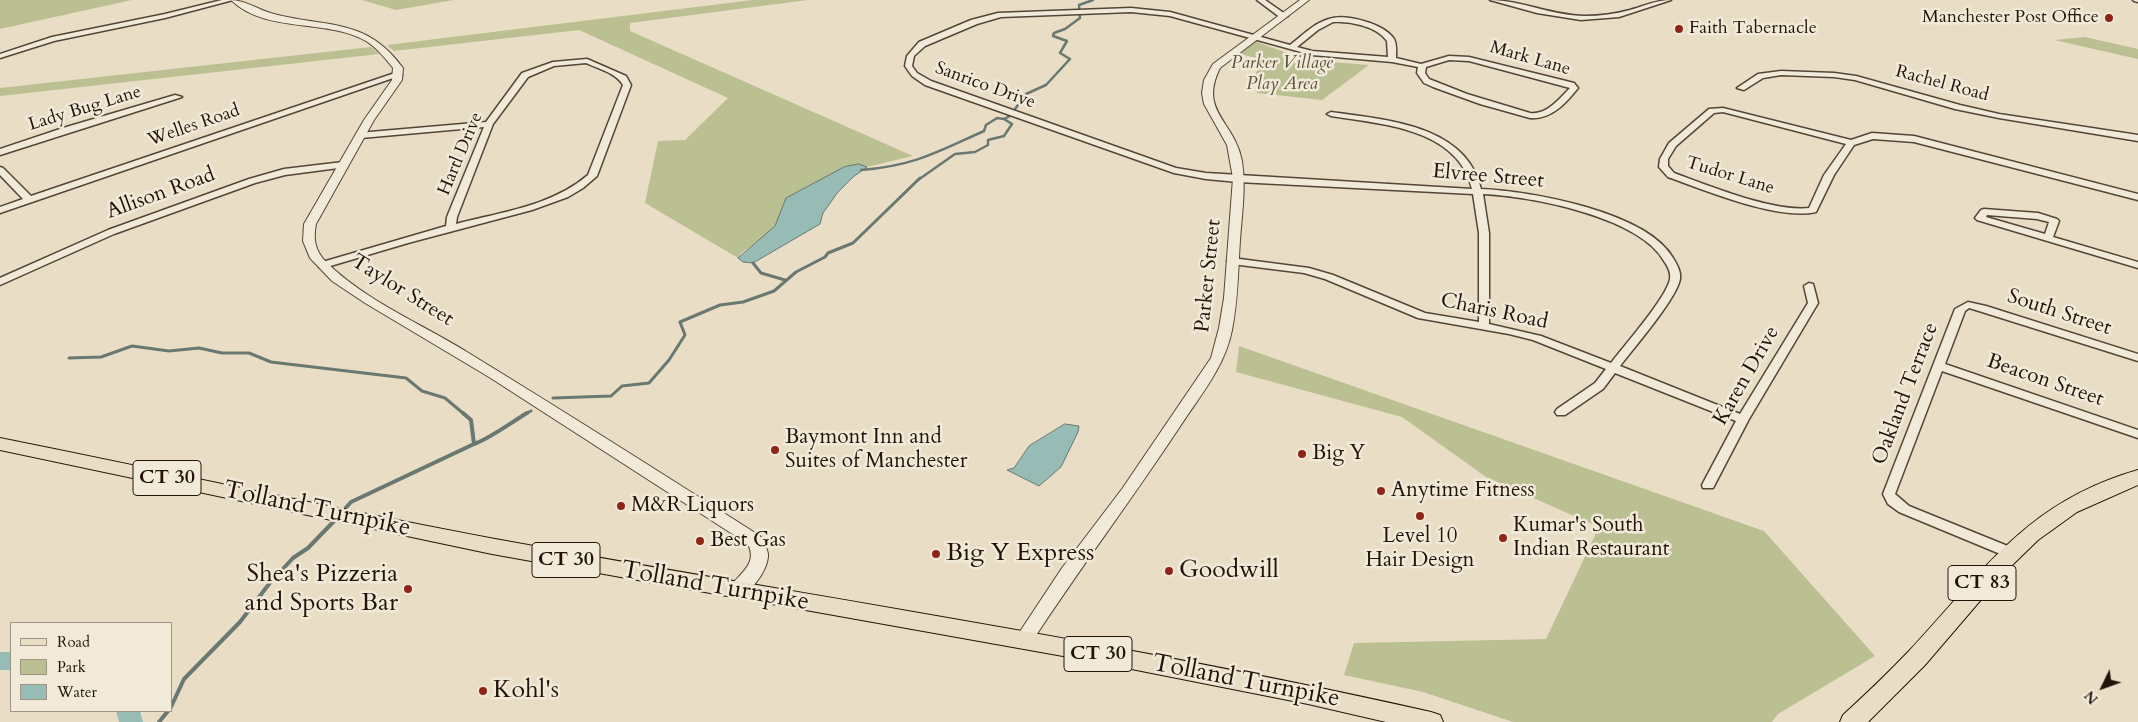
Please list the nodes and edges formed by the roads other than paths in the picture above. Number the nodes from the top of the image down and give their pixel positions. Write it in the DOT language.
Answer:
graph roads {
  1 [pos="230,0"];
  2 [pos="235,0"];
  3 [pos="1260,0"];
  4 [pos="1305,0"];
  5 [pos="1493,0"];
  6 [pos="1668,0"];
  7 [pos="1284,16"];
  8 [pos="1253,37"];
  9 [pos="1290,48"];
  10 [pos="0,56"];
  11 [pos="1392,60"];
  12 [pos="1422,66"];
  13 [pos="398,75"];
  14 [pos="1741,88"];
  15 [pos="178,97"];
  16 [pos="1331,114"];
  17 [pos="489,124"];
  18 [pos="361,135"];
  19 [pos="2138,138"];
  20 [pos="1851,142"];
  21 [pos="0,152"];
  22 [pos="343,165"];
  23 [pos="0,170"];
  24 [pos="1238,179"];
  25 [pos="1478,193"];
  26 [pos="2138,197"];
  27 [pos="28,199"];
  28 [pos="0,210"];
  29 [pos="451,228"];
  30 [pos="2048,238"];
  31 [pos="1232,261"];
  32 [pos="2138,264"];
  33 [pos="323,265"];
  34 [pos="0,282"];
  35 [pos="1809,286"];
  36 [pos="1968,305"];
  37 [pos="1484,326"];
  38 [pos="2138,358"];
  39 [pos="1939,366"];
  40 [pos="1613,368"];
  41 [pos="1561,412"];
  42 [pos="1743,419"];
  43 [pos="2138,434"];
  44 [pos="0,444"];
  45 [pos="2138,477"];
  46 [pos="1708,485"];
  47 [pos="2010,553"];
  48 [pos="736,591"];
  49 [pos="1023,640"];
  50 [pos="1431,722"];
  51 [pos="1852,722"];
  1 -- 10 [label="street"];
  2 -- 13 [label="street"];
  3 -- 7 [label="street"];
  4 -- 7 [label="street, Parker Street"];
  5 -- 6 [label="street"];
  7 -- 8 [label="street, Parker Street"];
  8 -- 9 [label="street, Sanrico Drive"];
  8 -- 24 [label="street, Parker Street"];
  8 -- 24 [label="street, Sanrico Drive"];
  9 -- 11 [label="street, Mark Lane"];
  9 -- 11 [label="street"];
  11 -- 12 [label="street, Mark Lane"];
  12 -- 12 [label="street, Mark Lane"];
  13 -- 18 [label="street, Taylor Street"];
  13 -- 27 [label="street, Welles Road"];
  14 -- 19 [label="street, Rachel Road"];
  15 -- 21 [label="street, Lady Bug Lane"];
  16 -- 25 [label="street"];
  17 -- 18 [label="street"];
  17 -- 29 [label="street, Hartl Drive"];
  17 -- 29 [label="street, Hartl Drive"];
  18 -- 22 [label="street, Taylor Street"];
  20 -- 20 [label="street, Tudor Lane"];
  20 -- 26 [label="street, Tudor Lane"];
  22 -- 33 [label="street, Taylor Street"];
  22 -- 34 [label="street, Allison Road"];
  23 -- 27 [label="street"];
  24 -- 25 [label="street, Elvree Street"];
  24 -- 31 [label="street, Parker Street"];
  25 -- 37 [label="street"];
  25 -- 40 [label="street, Elvree Street"];
  27 -- 28 [label="street, Welles Road"];
  29 -- 33 [label="street, Hartl Drive"];
  30 -- 30 [label="street"];
  30 -- 32 [label="street"];
  31 -- 37 [label="street, Charis Road"];
  31 -- 49 [label="street, Parker Street"];
  33 -- 48 [label="street, Taylor Street"];
  35 -- 42 [label="street, Karen Drive"];
  36 -- 38 [label="street, South Street"];
  36 -- 39 [label="street, Oakland Terrace"];
  37 -- 40 [label="street, Charis Road"];
  39 -- 43 [label="street, Beacon Street"];
  39 -- 47 [label="street, Oakland Terrace"];
  40 -- 41 [label="street, Elvree Street"];
  40 -- 42 [label="street, Charis Road"];
  42 -- 46 [label="street, Karen Drive"];
  44 -- 48 [label="main road, Tolland Turnpike / CT 30"];
  45 -- 47 [label="main road, CT 83"];
  47 -- 51 [label="main road, CT 83"];
  48 -- 49 [label="main road, Tolland Turnpike / CT 30"];
  49 -- 50 [label="main road, Tolland Turnpike / CT 30"];
}
